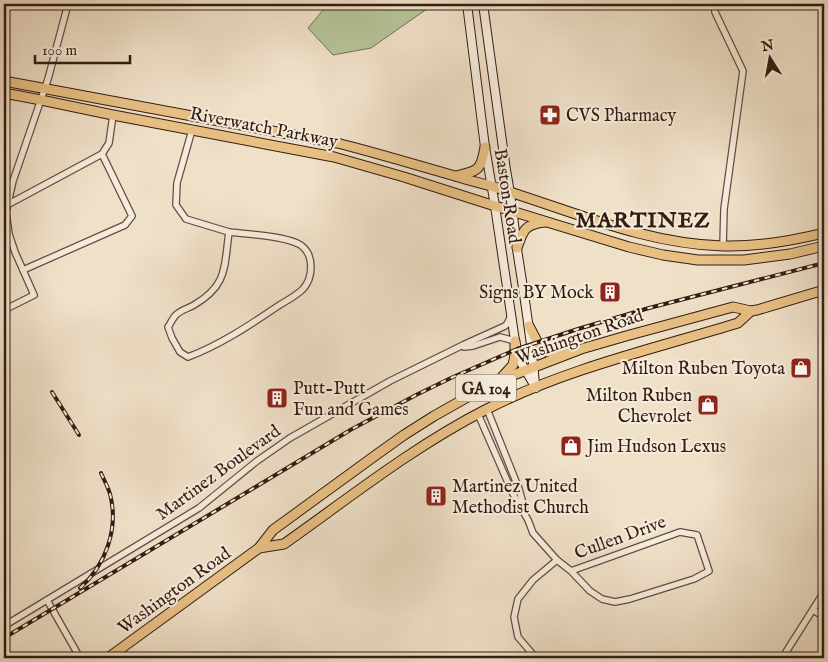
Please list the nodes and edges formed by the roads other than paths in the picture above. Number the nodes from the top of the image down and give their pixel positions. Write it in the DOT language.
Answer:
graph roads {
  1 [pos="68,4"];
  2 [pos="467,4"];
  3 [pos="483,4"];
  4 [pos="714,4"];
  5 [pos="4,81"];
  6 [pos="45,88"];
  7 [pos="4,93"];
  8 [pos="42,100"];
  9 [pos="113,115"];
  10 [pos="192,130"];
  11 [pos="485,147"];
  12 [pos="102,154"];
  13 [pos="455,176"];
  14 [pos="492,187"];
  15 [pos="510,192"];
  16 [pos="7,204"];
  17 [pos="495,206"];
  18 [pos="5,212"];
  19 [pos="513,212"];
  20 [pos="548,222"];
  21 [pos="229,232"];
  22 [pos="824,233"];
  23 [pos="645,235"];
  24 [pos="723,246"];
  25 [pos="824,246"];
  26 [pos="517,248"];
  27 [pos="641,250"];
  28 [pos="23,270"];
  29 [pos="824,290"];
  30 [pos="4,310"];
  31 [pos="751,311"];
  32 [pos="511,316"];
  33 [pos="529,326"];
  34 [pos="515,341"];
  35 [pos="454,350"];
  36 [pos="576,351"];
  37 [pos="530,369"];
  38 [pos="496,383"];
  39 [pos="536,388"];
  40 [pos="482,412"];
  41 [pos="528,520"];
  42 [pos="259,548"];
  43 [pos="557,560"];
  44 [pos="571,571"];
  45 [pos="824,592"];
  46 [pos="47,600"];
  47 [pos="813,610"];
  48 [pos="824,618"];
  49 [pos="4,626"];
  50 [pos="80,658"];
  51 [pos="108,658"];
  52 [pos="536,658"];
  53 [pos="786,658"];
  1 -- 6 [label="street"];
  2 -- 11 [label="main road, Baston Road"];
  3 -- 15 [label="main road"];
  4 -- 24 [label="street"];
  5 -- 6 [label="main road, Riverwatch Parkway"];
  6 -- 8 [label="street"];
  6 -- 13 [label="main road, Riverwatch Parkway"];
  7 -- 8 [label="main road, Riverwatch Parkway"];
  8 -- 9 [label="main road, Riverwatch Parkway"];
  8 -- 16 [label="street"];
  9 -- 10 [label="main road, Riverwatch Parkway"];
  9 -- 12 [label="street"];
  10 -- 17 [label="main road, Riverwatch Parkway"];
  10 -- 21 [label="street"];
  11 -- 13 [label="main road"];
  11 -- 14 [label="main road, Baston Road"];
  12 -- 16 [label="street"];
  12 -- 28 [label="street"];
  13 -- 14 [label="main road, Riverwatch Parkway"];
  14 -- 15 [label="main road, Riverwatch Parkway"];
  14 -- 17 [label="main road, Baston Road"];
  15 -- 19 [label="main road"];
  15 -- 23 [label="main road, Riverwatch Parkway"];
  16 -- 18 [label="street"];
  17 -- 19 [label="main road, Riverwatch Parkway"];
  17 -- 32 [label="main road, Baston Road"];
  18 -- 28 [label="street"];
  19 -- 20 [label="main road, Riverwatch Parkway"];
  19 -- 26 [label="main road"];
  20 -- 26 [label="main road"];
  20 -- 27 [label="main road, Riverwatch Parkway"];
  21 -- 21 [label="street"];
  22 -- 24 [label="main road, Riverwatch Parkway"];
  23 -- 24 [label="main road, Riverwatch Parkway"];
  23 -- 27 [label="main road"];
  25 -- 27 [label="main road, Riverwatch Parkway"];
  26 -- 33 [label="main road"];
  28 -- 30 [label="street"];
  29 -- 31 [label="main road, Washington Road / GA 104"];
  31 -- 36 [label="main road, Washington Road / GA 104"];
  31 -- 39 [label="main road, Washington Road / GA 104"];
  32 -- 34 [label="main road, Baston Road"];
  32 -- 35 [label="street, Martinez Boulevard"];
  33 -- 36 [label="main road"];
  33 -- 37 [label="main road"];
  34 -- 35 [label="street, Martinez Boulevard"];
  34 -- 37 [label="main road, Baston Road"];
  34 -- 38 [label="main road"];
  35 -- 46 [label="street, Martinez Boulevard"];
  36 -- 37 [label="main road, Washington Road / GA 104"];
  37 -- 38 [label="main road, Washington Road / GA 104"];
  37 -- 39 [label="main road, Baston Road"];
  38 -- 42 [label="main road, Washington Road / GA 104"];
  39 -- 40 [label="main road, Washington Road / GA 104"];
  40 -- 41 [label="street"];
  40 -- 41 [label="street"];
  40 -- 42 [label="main road, Washington Road / GA 104"];
  41 -- 43 [label="street"];
  42 -- 51 [label="main road, Washington Road / GA 104"];
  43 -- 44 [label="street"];
  43 -- 52 [label="street"];
  44 -- 44 [label="street, Cullen Drive"];
  45 -- 47 [label="street"];
  46 -- 49 [label="street, Martinez Boulevard"];
  46 -- 50 [label="street"];
  47 -- 48 [label="street"];
  47 -- 53 [label="street"];
}
